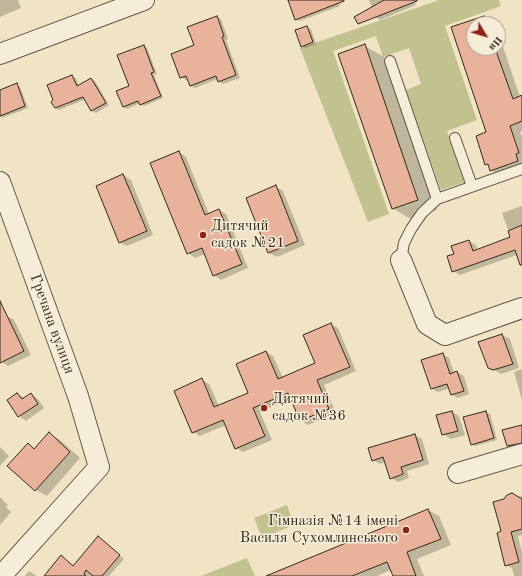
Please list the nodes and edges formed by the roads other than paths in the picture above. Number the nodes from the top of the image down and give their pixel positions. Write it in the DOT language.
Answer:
graph roads {
  1 [pos="144,0"];
  2 [pos="0,54"];
  3 [pos="390,61"];
  4 [pos="455,138"];
  5 [pos="522,169"];
  6 [pos="0,182"];
  7 [pos="472,186"];
  8 [pos="437,198"];
  9 [pos="401,260"];
  10 [pos="522,308"];
  11 [pos="522,454"];
  12 [pos="458,473"];
  13 [pos="1,576"];
  1 -- 2 [label="street"];
  3 -- 8 [label="lane"];
  4 -- 7 [label="lane"];
  5 -- 7 [label="lane"];
  6 -- 13 [label="street, Гречана вулиця"];
  7 -- 8 [label="lane"];
  8 -- 9 [label="lane"];
  9 -- 10 [label="street"];
  11 -- 12 [label="street"];
}
